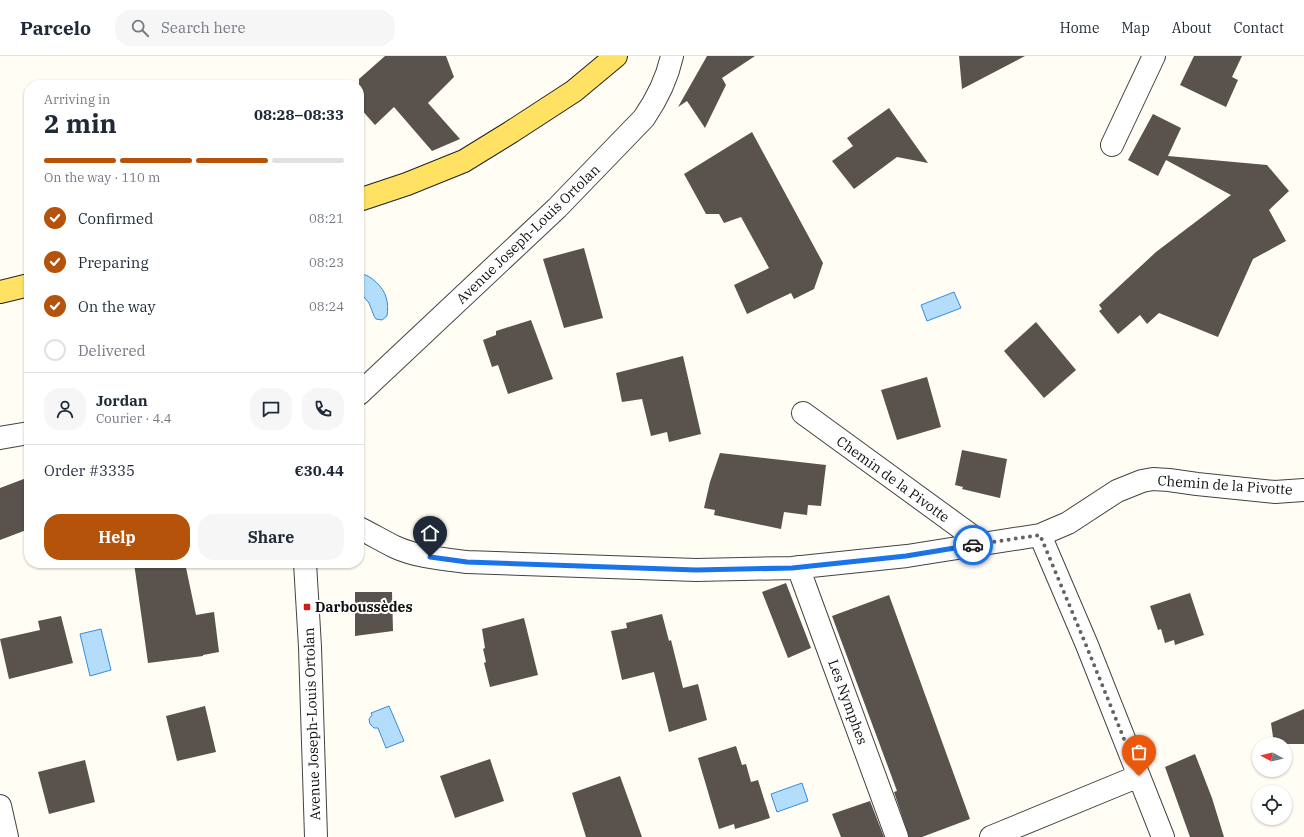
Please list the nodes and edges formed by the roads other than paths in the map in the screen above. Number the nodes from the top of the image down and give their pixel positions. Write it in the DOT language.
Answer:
graph roads {
  1 [pos="616,56"];
  2 [pos="672,56"];
  3 [pos="1154,56"];
  4 [pos="1112,144"];
  5 [pos="364,198"];
  6 [pos="24,286"];
  7 [pos="0,292"];
  8 [pos="364,389"];
  9 [pos="803,413"];
  10 [pos="24,434"];
  11 [pos="0,438"];
  12 [pos="1304,490"];
  13 [pos="364,531"];
  14 [pos="1040,535"];
  15 [pos="983,544"];
  16 [pos="798,567"];
  17 [pos="305,568"];
  18 [pos="1139,776"];
  19 [pos="0,806"];
  20 [pos="8,837"];
  21 [pos="316,837"];
  22 [pos="898,837"];
  23 [pos="990,837"];
  24 [pos="1163,837"];
  1 -- 5 [label="main road"];
  2 -- 8 [label="street, Avenue Joseph-Louis Ortolan"];
  3 -- 4 [label="street"];
  6 -- 7 [label="main road"];
  9 -- 15 [label="street, Chemin de la Pivotte"];
  10 -- 11 [label="street"];
  12 -- 14 [label="street, Chemin de la Pivotte"];
  13 -- 16 [label="street, Chemin de la Pivotte"];
  14 -- 15 [label="street, Chemin de la Pivotte"];
  14 -- 18 [label="street"];
  15 -- 16 [label="street, Chemin de la Pivotte"];
  16 -- 22 [label="street, Les Nymphes"];
  17 -- 21 [label="street, Avenue Joseph-Louis Ortolan"];
  18 -- 23 [label="street"];
  18 -- 24 [label="street"];
  19 -- 20 [label="street"];
}
